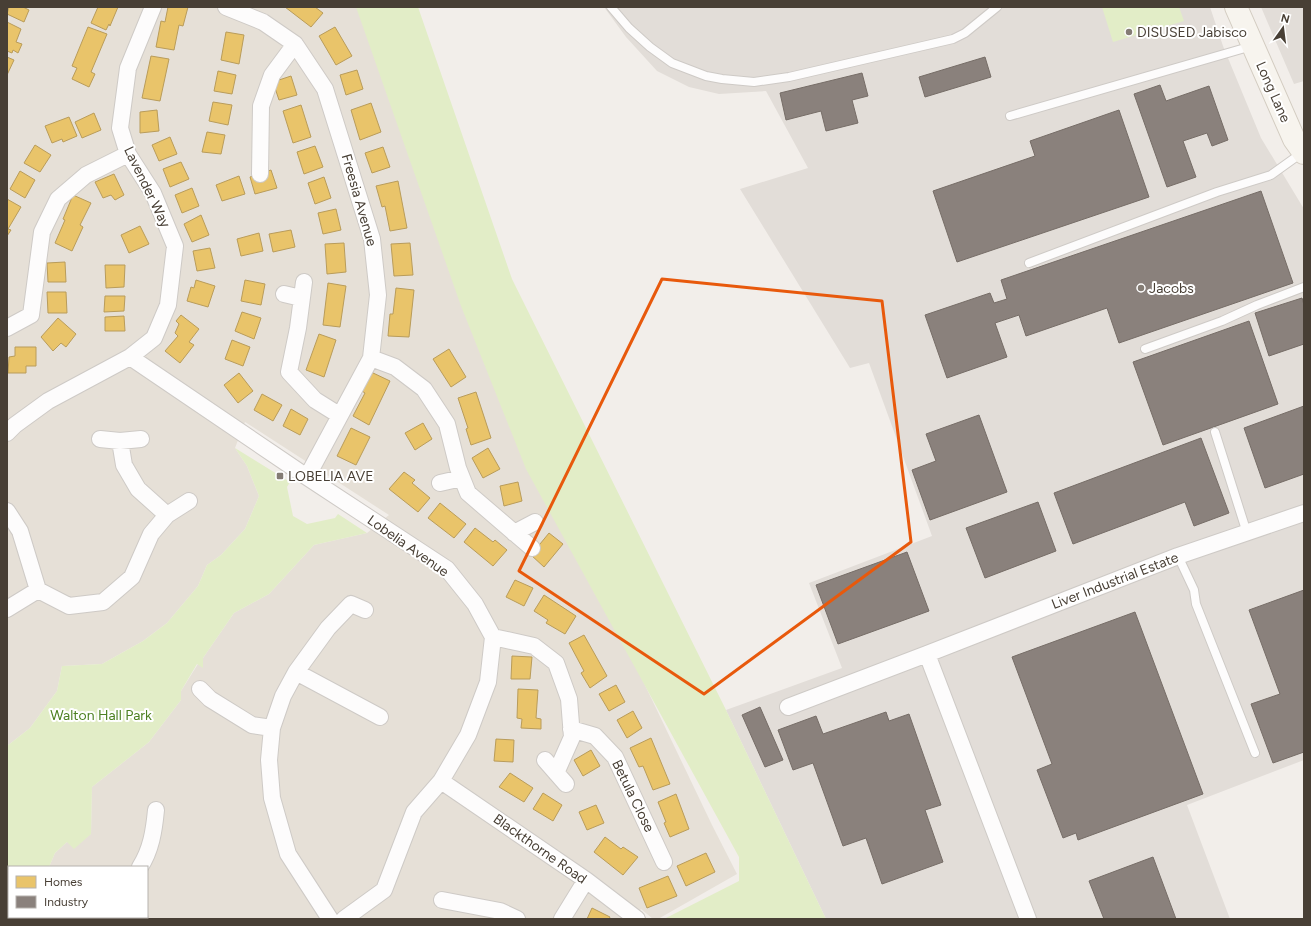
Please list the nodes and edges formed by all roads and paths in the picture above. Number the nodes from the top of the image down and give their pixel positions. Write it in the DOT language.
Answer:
graph roads {
  1 [pos="153,7"];
  2 [pos="226,7"];
  3 [pos="612,7"];
  4 [pos="997,7"];
  5 [pos="1236,7"];
  6 [pos="295,44"];
  7 [pos="1253,46"];
  8 [pos="1010,116"];
  9 [pos="1304,152"];
  10 [pos="128,154"];
  11 [pos="260,174"];
  12 [pos="1029,263"];
  13 [pos="304,282"];
  14 [pos="1304,287"];
  15 [pos="284,294"];
  16 [pos="301,298"];
  17 [pos="7,328"];
  18 [pos="1145,349"];
  19 [pos="130,357"];
  20 [pos="371,358"];
  21 [pos="339,415"];
  22 [pos="1215,432"];
  23 [pos="7,433"];
  24 [pos="140,438"];
  25 [pos="100,439"];
  26 [pos="120,441"];
  27 [pos="307,477"];
  28 [pos="462,478"];
  29 [pos="440,483"];
  30 [pos="189,501"];
  31 [pos="7,511"];
  32 [pos="1304,513"];
  33 [pos="167,515"];
  34 [pos="535,522"];
  35 [pos="1247,532"];
  36 [pos="514,533"];
  37 [pos="532,548"];
  38 [pos="1178,556"];
  39 [pos="38,590"];
  40 [pos="7,609"];
  41 [pos="365,610"];
  42 [pos="493,636"];
  43 [pos="927,654"];
  44 [pos="296,672"];
  45 [pos="200,689"];
  46 [pos="788,707"];
  47 [pos="380,717"];
  48 [pos="272,728"];
  49 [pos="571,729"];
  50 [pos="1255,753"];
  51 [pos="545,760"];
  52 [pos="442,781"];
  53 [pos="156,810"];
  54 [pos="664,862"];
  55 [pos="141,866"];
  56 [pos="586,880"];
  57 [pos="442,900"];
  58 [pos="330,919"];
  59 [pos="344,919"];
  60 [pos="517,919"];
  61 [pos="562,919"];
  62 [pos="637,919"];
  63 [pos="1028,919"];
  1 -- 10 [label="street, Lavender Way"];
  2 -- 6 [label="street, Freesia Avenue"];
  3 -- 4 [label="lane"];
  5 -- 7 [label="main road, Long Lane"];
  6 -- 11 [label="street"];
  6 -- 20 [label="street, Freesia Avenue"];
  7 -- 8 [label="lane"];
  7 -- 9 [label="main road, Long Lane"];
  9 -- 12 [label="lane"];
  10 -- 17 [label="street"];
  10 -- 19 [label="street, Lavender Way"];
  13 -- 16 [label="street"];
  14 -- 18 [label="lane"];
  15 -- 16 [label="street"];
  16 -- 21 [label="street"];
  19 -- 23 [label="street, Lavender Way"];
  19 -- 27 [label="street, Lobelia Avenue"];
  20 -- 21 [label="street, Freesia Avenue"];
  20 -- 28 [label="street"];
  21 -- 27 [label="street, Freesia Avenue"];
  22 -- 35 [label="lane"];
  24 -- 26 [label="street"];
  25 -- 26 [label="street"];
  26 -- 33 [label="street"];
  27 -- 42 [label="street, Lobelia Avenue"];
  28 -- 29 [label="street"];
  28 -- 36 [label="street"];
  30 -- 33 [label="street"];
  31 -- 39 [label="street"];
  32 -- 35 [label="street, Liver Industrial Estate"];
  33 -- 39 [label="street"];
  34 -- 36 [label="street"];
  35 -- 38 [label="street, Liver Industrial Estate"];
  36 -- 37 [label="street"];
  38 -- 43 [label="street, Liver Industrial Estate"];
  38 -- 50 [label="lane"];
  39 -- 40 [label="street"];
  41 -- 44 [label="street"];
  42 -- 49 [label="street"];
  42 -- 52 [label="street"];
  43 -- 46 [label="street, Liver Industrial Estate"];
  43 -- 63 [label="street"];
  44 -- 47 [label="street"];
  44 -- 48 [label="street"];
  45 -- 48 [label="street"];
  48 -- 58 [label="street"];
  49 -- 51 [label="street"];
  49 -- 54 [label="street, Betula Close"];
  52 -- 56 [label="street, Blackthorne Road"];
  52 -- 59 [label="street"];
  53 -- 55 [label="street"];
  56 -- 61 [label="street"];
  56 -- 62 [label="street, Blackthorne Road"];
  57 -- 60 [label="street"];
}
